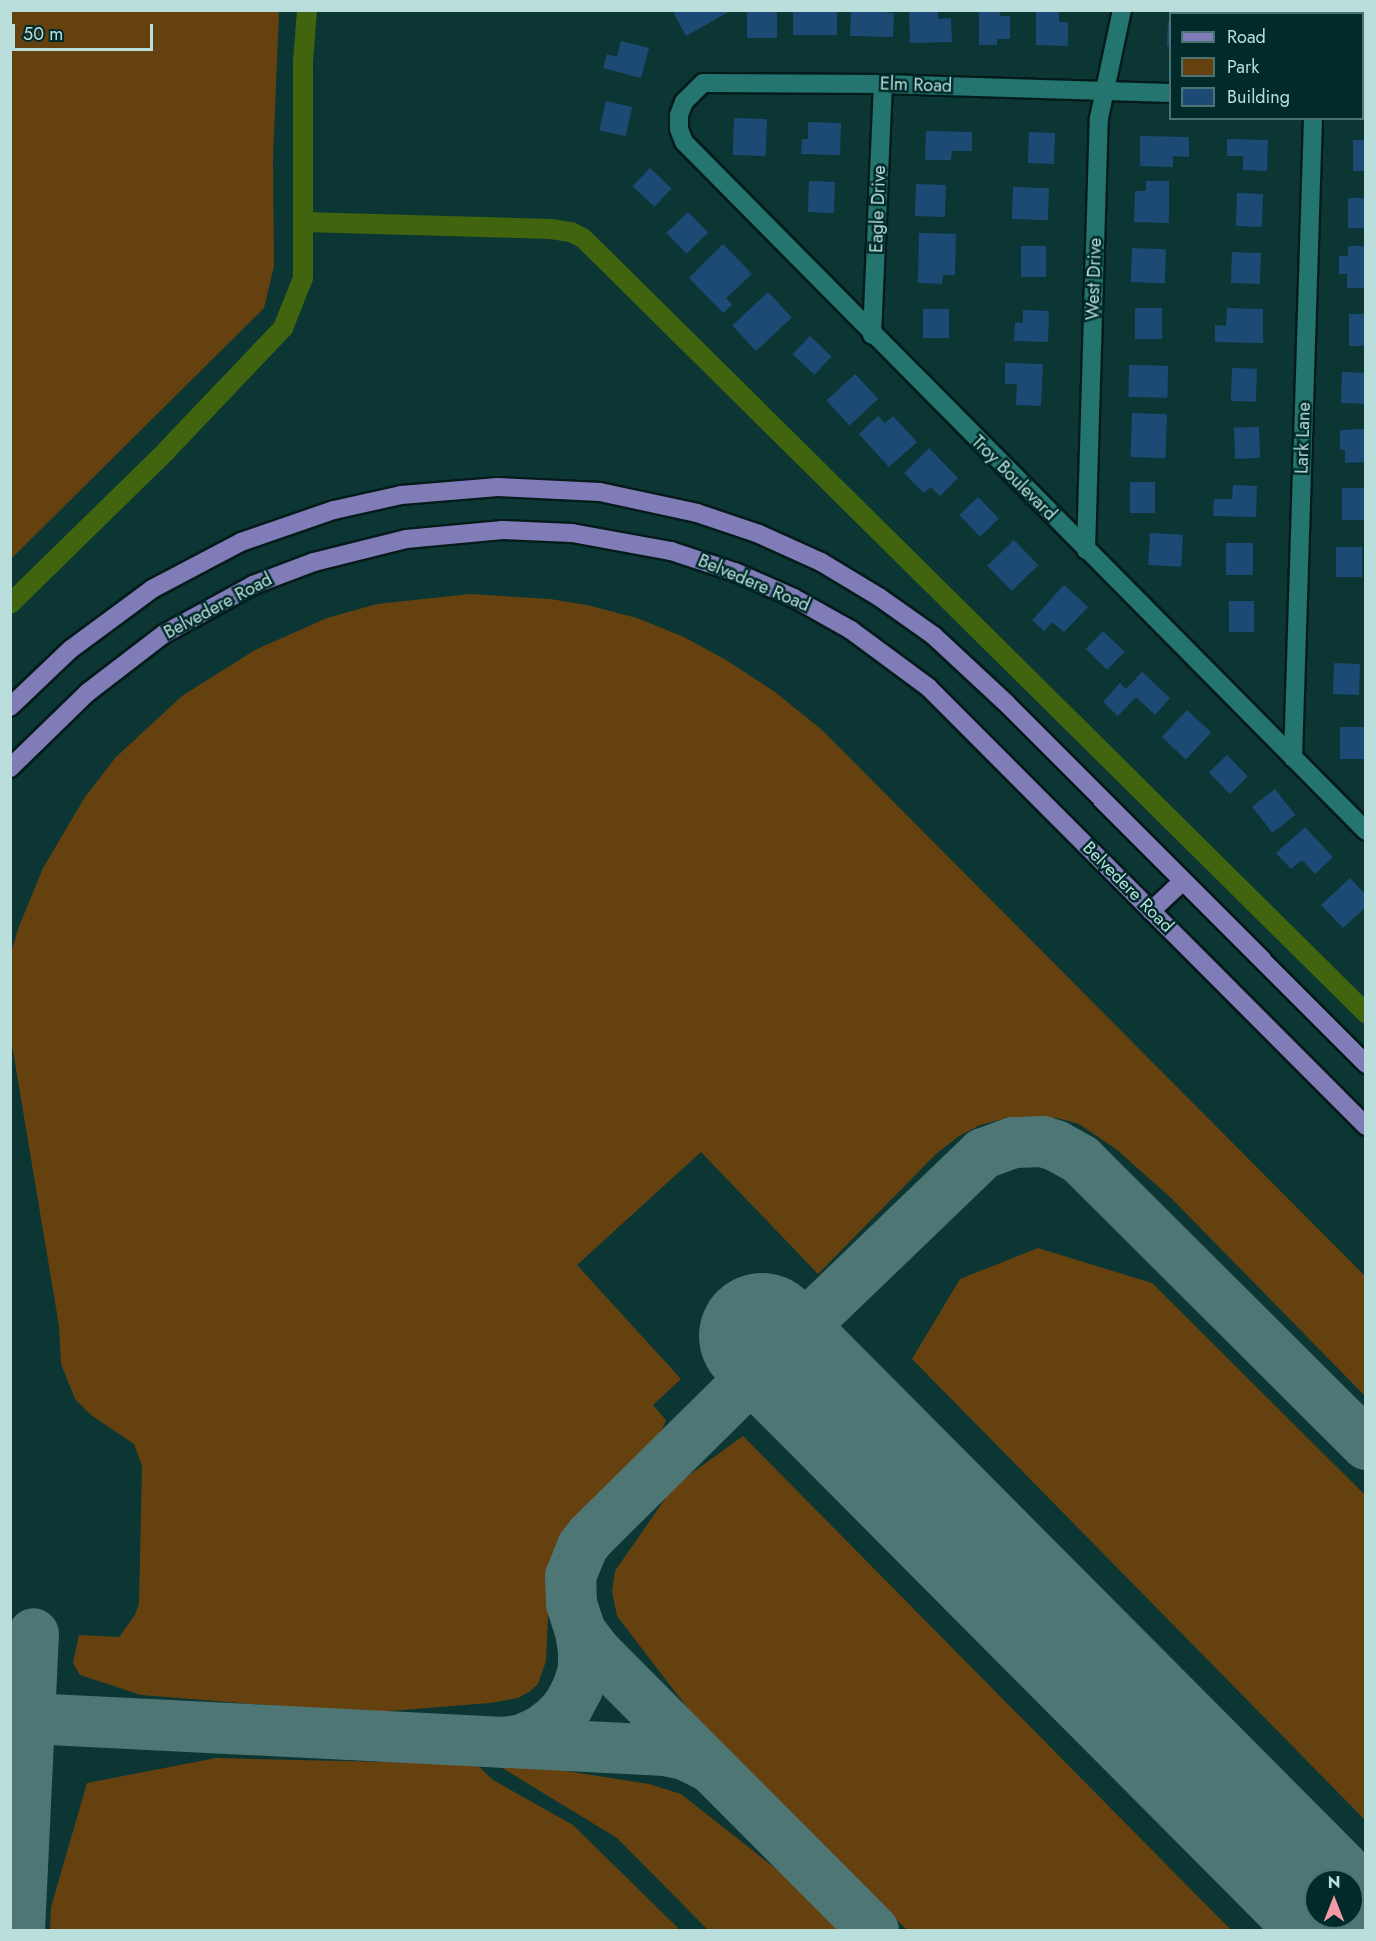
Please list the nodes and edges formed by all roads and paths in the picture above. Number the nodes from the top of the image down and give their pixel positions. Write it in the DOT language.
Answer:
graph roads {
  1 [pos="1122,10"];
  2 [pos="883,84"];
  3 [pos="1103,91"];
  4 [pos="1169,93"];
  5 [pos="680,115"];
  6 [pos="1313,120"];
  7 [pos="872,335"];
  8 [pos="1086,550"];
  9 [pos="10,707"];
  10 [pos="1293,758"];
  11 [pos="10,768"];
  12 [pos="1365,831"];
  13 [pos="1183,881"];
  14 [pos="1151,910"];
  15 [pos="1365,1064"];
  16 [pos="1365,1126"];
  1 -- 3 [label="street, West Drive"];
  2 -- 3 [label="street, Elm Road"];
  2 -- 5 [label="street, Elm Road"];
  2 -- 7 [label="street, Eagle Drive"];
  3 -- 4 [label="street, Elm Road"];
  3 -- 8 [label="street, West Drive"];
  5 -- 7 [label="street, Troy Boulevard"];
  6 -- 10 [label="street, Lark Lane"];
  7 -- 8 [label="street, Troy Boulevard"];
  8 -- 10 [label="street, Troy Boulevard"];
  9 -- 13 [label="main road"];
  10 -- 12 [label="street, Troy Boulevard"];
  11 -- 14 [label="main road, Belvedere Road"];
  13 -- 14 [label="main road"];
  13 -- 15 [label="main road"];
  14 -- 16 [label="main road, Belvedere Road"];
}
